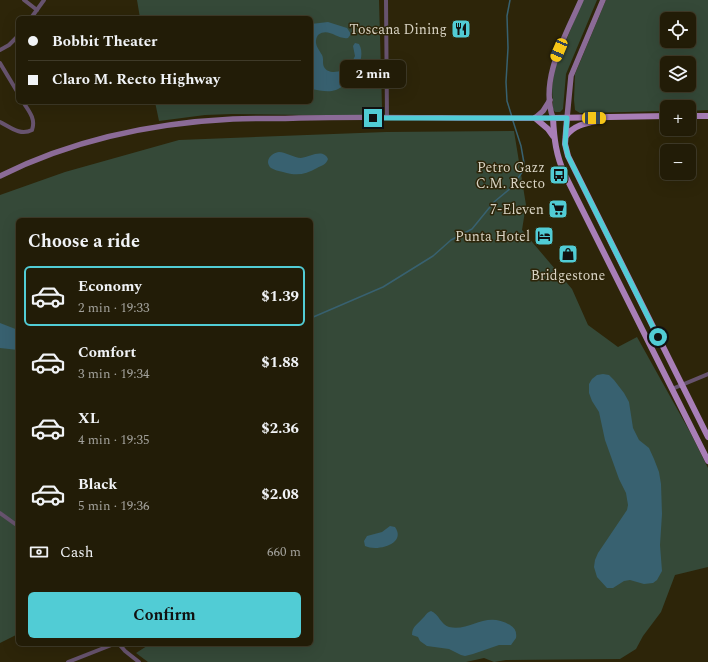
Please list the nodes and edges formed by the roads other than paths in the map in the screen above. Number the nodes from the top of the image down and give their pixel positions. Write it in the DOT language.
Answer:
graph roads {
  1 [pos="24,0"];
  2 [pos="44,0"];
  3 [pos="386,0"];
  4 [pos="580,0"];
  5 [pos="603,0"];
  6 [pos="37,10"];
  7 [pos="32,16"];
  8 [pos="16,38"];
  9 [pos="0,50"];
  10 [pos="0,63"];
  11 [pos="16,90"];
  12 [pos="550,100"];
  13 [pos="24,104"];
  14 [pos="660,116"];
  15 [pos="696,116"];
  16 [pos="708,116"];
  17 [pos="387,118"];
  18 [pos="535,118"];
  19 [pos="553,118"];
  20 [pos="567,118"];
  21 [pos="610,118"];
  22 [pos="0,122"];
  23 [pos="566,136"];
  24 [pos="554,137"];
  25 [pos="0,176"];
  26 [pos="708,374"];
  27 [pos="682,384"];
  28 [pos="672,389"];
  29 [pos="708,437"];
  30 [pos="708,461"];
  31 [pos="0,513"];
  32 [pos="16,525"];
  33 [pos="109,646"];
  34 [pos="121,646"];
  35 [pos="68,662"];
  36 [pos="139,662"];
  1 -- 6 [label="street"];
  2 -- 6 [label="street"];
  3 -- 17 [label="street"];
  4 -- 12 [label="main road"];
  5 -- 20 [label="main road"];
  6 -- 7 [label="street"];
  8 -- 9 [label="street"];
  10 -- 11 [label="street"];
  12 -- 18 [label="main road"];
  12 -- 19 [label="main road"];
  13 -- 22 [label="street"];
  14 -- 21 [label="main road"];
  15 -- 16 [label="main road"];
  17 -- 18 [label="main road"];
  17 -- 25 [label="main road"];
  18 -- 19 [label="main road"];
  18 -- 24 [label="main road"];
  19 -- 20 [label="main road"];
  19 -- 24 [label="main road"];
  20 -- 21 [label="main road"];
  20 -- 23 [label="main road"];
  21 -- 23 [label="main road"];
  23 -- 27 [label="main road"];
  24 -- 28 [label="main road"];
  26 -- 27 [label="street"];
  27 -- 28 [label="street"];
  27 -- 29 [label="main road"];
  28 -- 30 [label="main road"];
  31 -- 32 [label="street"];
  33 -- 35 [label="street"];
  34 -- 36 [label="street"];
}
